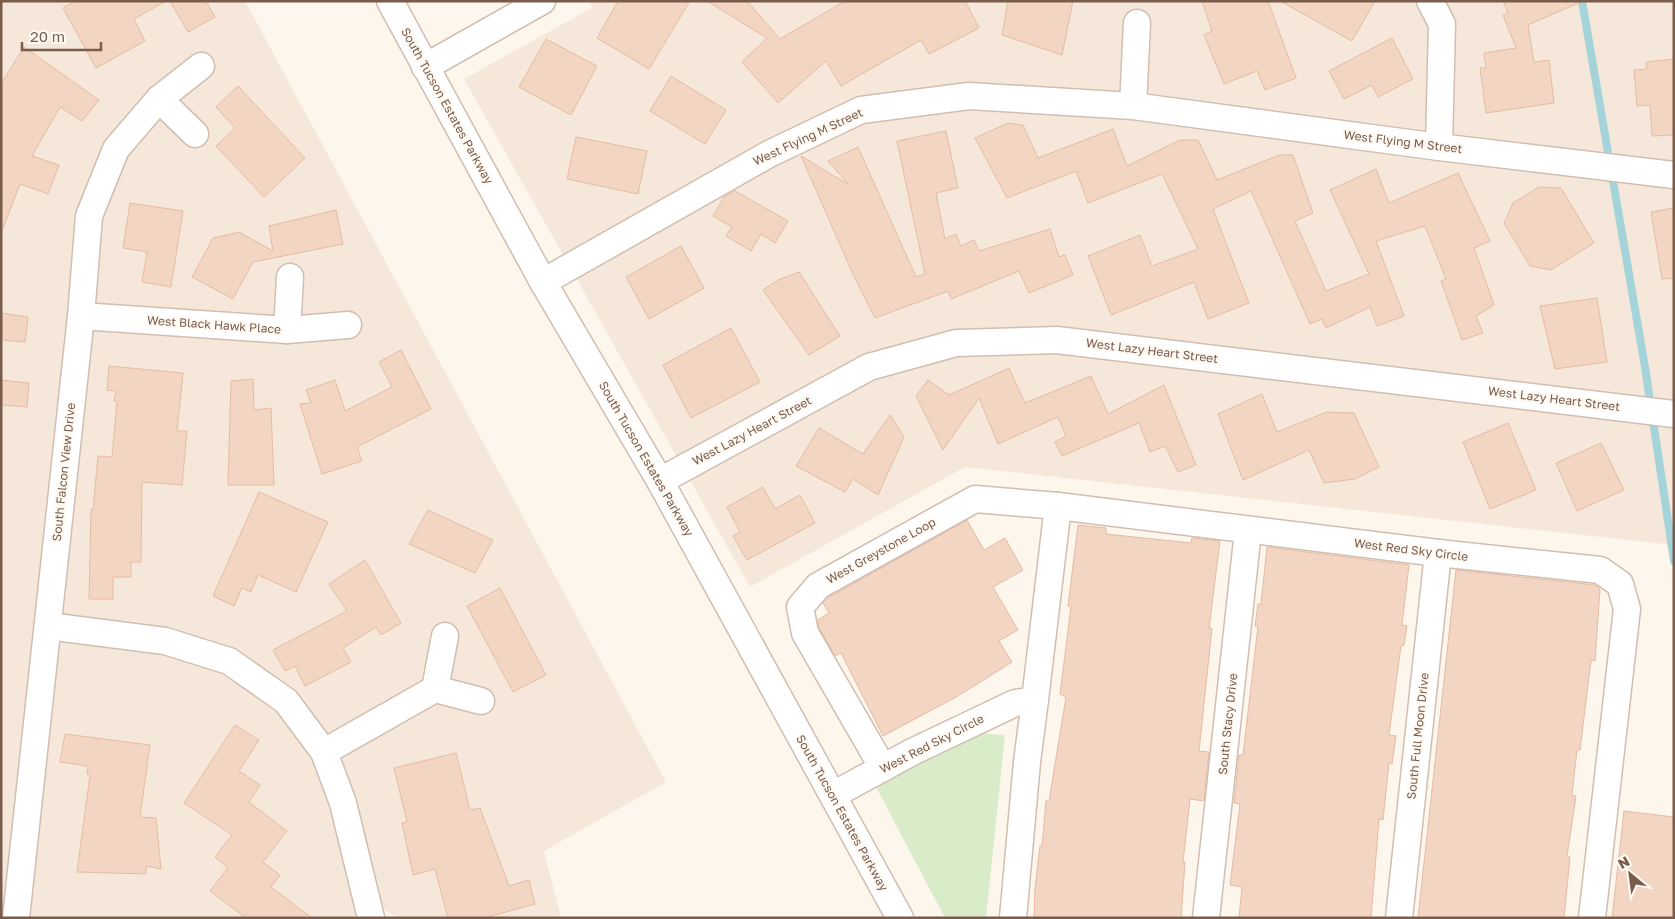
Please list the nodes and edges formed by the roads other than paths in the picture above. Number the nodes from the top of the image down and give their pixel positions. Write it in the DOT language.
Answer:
graph roads {
  1 [pos="390,1"];
  2 [pos="542,1"];
  3 [pos="1430,1"];
  4 [pos="1138,23"];
  5 [pos="201,66"];
  6 [pos="425,67"];
  7 [pos="159,100"];
  8 [pos="1133,106"];
  9 [pos="195,134"];
  10 [pos="1439,146"];
  11 [pos="1674,175"];
  12 [pos="290,278"];
  13 [pos="543,282"];
  14 [pos="80,316"];
  15 [pos="348,325"];
  16 [pos="287,330"];
  17 [pos="1674,414"];
  18 [pos="660,481"];
  19 [pos="1058,506"];
  20 [pos="1248,531"];
  21 [pos="1438,553"];
  22 [pos="48,626"];
  23 [pos="445,636"];
  24 [pos="435,689"];
  25 [pos="1035,700"];
  26 [pos="481,701"];
  27 [pos="324,752"];
  28 [pos="883,768"];
  29 [pos="833,795"];
  30 [pos="16,918"];
  31 [pos="372,918"];
  32 [pos="900,918"];
  33 [pos="1013,918"];
  34 [pos="1206,918"];
  35 [pos="1399,918"];
  36 [pos="1592,918"];
  1 -- 6 [label="street, South Tucson Estates Parkway"];
  2 -- 6 [label="street"];
  3 -- 10 [label="street"];
  4 -- 8 [label="street"];
  5 -- 7 [label="street, South Falcon View Drive"];
  6 -- 13 [label="street, South Tucson Estates Parkway"];
  7 -- 9 [label="street"];
  7 -- 14 [label="street, South Falcon View Drive"];
  8 -- 10 [label="street, West Flying M Street"];
  8 -- 13 [label="street, West Flying M Street"];
  10 -- 11 [label="street, West Flying M Street"];
  12 -- 16 [label="street"];
  13 -- 18 [label="street, South Tucson Estates Parkway"];
  14 -- 16 [label="street, West Black Hawk Place"];
  14 -- 22 [label="street, South Falcon View Drive"];
  15 -- 16 [label="street, West Black Hawk Place"];
  17 -- 18 [label="street, West Lazy Heart Street"];
  18 -- 29 [label="street, South Tucson Estates Parkway"];
  19 -- 20 [label="street, West Red Sky Circle"];
  19 -- 25 [label="street"];
  19 -- 28 [label="street, West Greystone Loop"];
  20 -- 21 [label="street, West Red Sky Circle"];
  20 -- 34 [label="street, South Stacy Drive"];
  21 -- 35 [label="street, South Full Moon Drive"];
  21 -- 36 [label="street, West Red Sky Circle"];
  22 -- 27 [label="street"];
  22 -- 30 [label="street, South Falcon View Drive"];
  23 -- 24 [label="street"];
  24 -- 26 [label="street"];
  24 -- 27 [label="street"];
  25 -- 28 [label="street, West Red Sky Circle"];
  25 -- 33 [label="street"];
  27 -- 31 [label="street"];
  28 -- 29 [label="street, West Red Sky Circle"];
  29 -- 32 [label="street, South Tucson Estates Parkway"];
}
